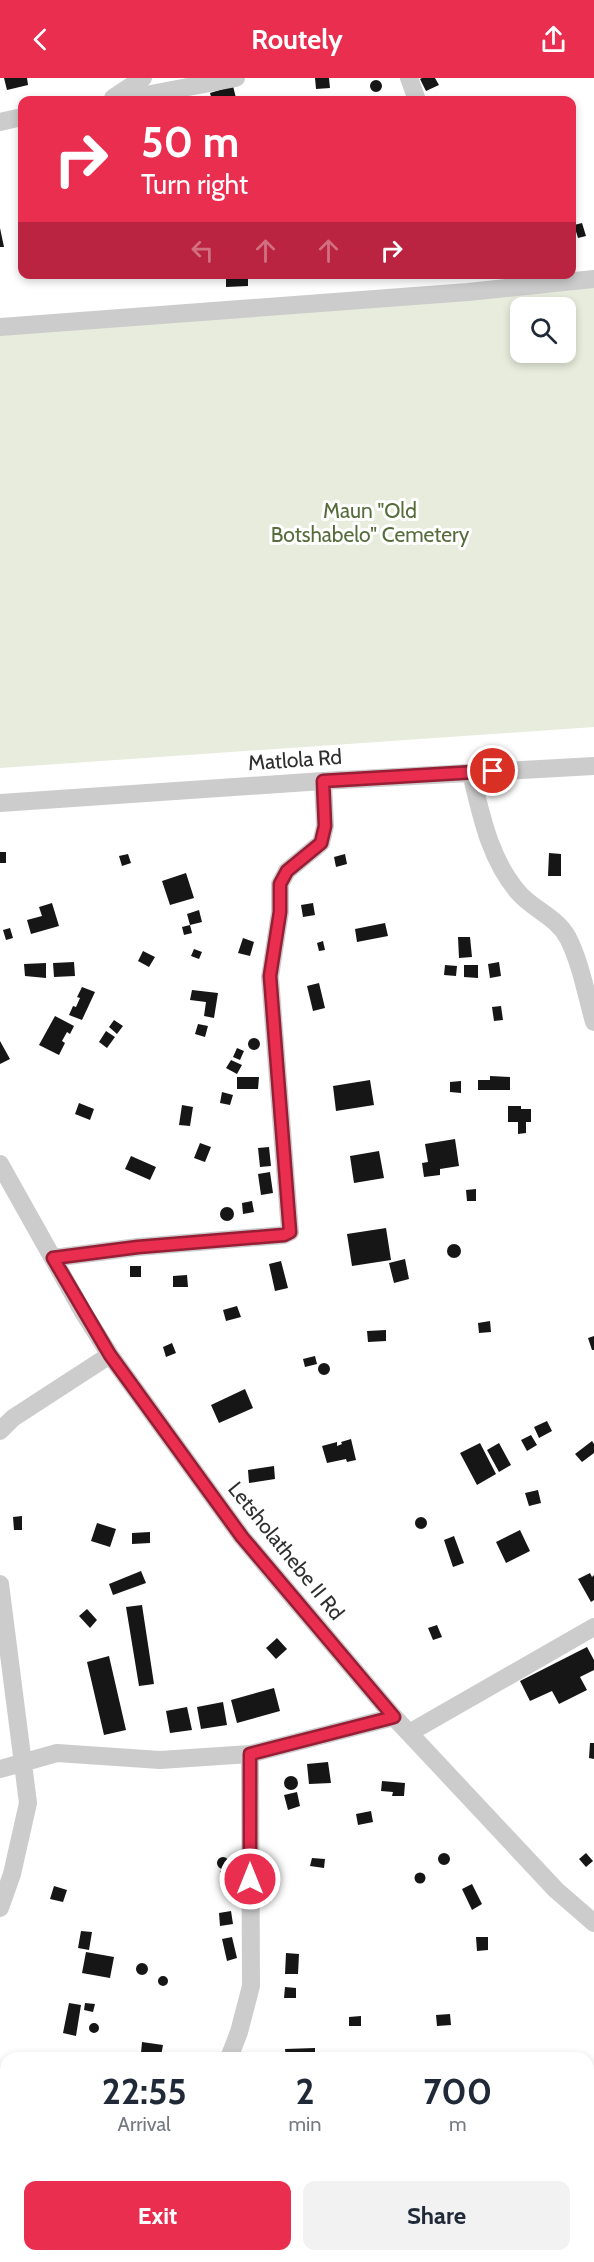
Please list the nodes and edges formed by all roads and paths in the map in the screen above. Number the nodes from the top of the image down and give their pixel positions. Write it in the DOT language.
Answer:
graph roads {
  1 [pos="143,78"];
  2 [pos="236,78"];
  3 [pos="409,78"];
  4 [pos="115,96"];
  5 [pos="140,96"];
  6 [pos="416,96"];
  7 [pos="18,118"];
  8 [pos="0,122"];
  9 [pos="594,279"];
  10 [pos="467,283"];
  11 [pos="0,327"];
  12 [pos="594,766"];
  13 [pos="471,772"];
  14 [pos="323,781"];
  15 [pos="0,803"];
  16 [pos="594,1022"];
  17 [pos="594,1028"];
  18 [pos="0,1164"];
  19 [pos="53,1258"];
  20 [pos="110,1355"];
  21 [pos="0,1431"];
  22 [pos="0,1584"];
  23 [pos="594,1627"];
  24 [pos="394,1717"];
  25 [pos="410,1733"];
  26 [pos="250,1754"];
  27 [pos="23,1762"];
  28 [pos="0,1769"];
  29 [pos="0,1908"];
  30 [pos="594,1923"];
  31 [pos="231,2052"];
  1 -- 4 [label="street"];
  2 -- 5 [label="street"];
  3 -- 6 [label="street"];
  7 -- 8 [label="street"];
  9 -- 10 [label="street"];
  10 -- 11 [label="street"];
  12 -- 13 [label="street, Matlola Rd"];
  13 -- 14 [label="street, Matlola Rd"];
  13 -- 16 [label="street"];
  14 -- 15 [label="street, Matlola Rd"];
  14 -- 19 [label="street"];
  16 -- 17 [label="street"];
  18 -- 19 [label="street, Letsholathebe II Rd"];
  19 -- 20 [label="street, Letsholathebe II Rd"];
  20 -- 21 [label="street"];
  20 -- 24 [label="street, Letsholathebe II Rd"];
  22 -- 27 [label="street"];
  23 -- 25 [label="street"];
  24 -- 25 [label="street, Letsholathebe II Rd"];
  24 -- 26 [label="street"];
  25 -- 30 [label="street, Letsholathebe II Rd"];
  26 -- 27 [label="street"];
  26 -- 31 [label="street"];
  27 -- 28 [label="street"];
  27 -- 29 [label="street"];
}
